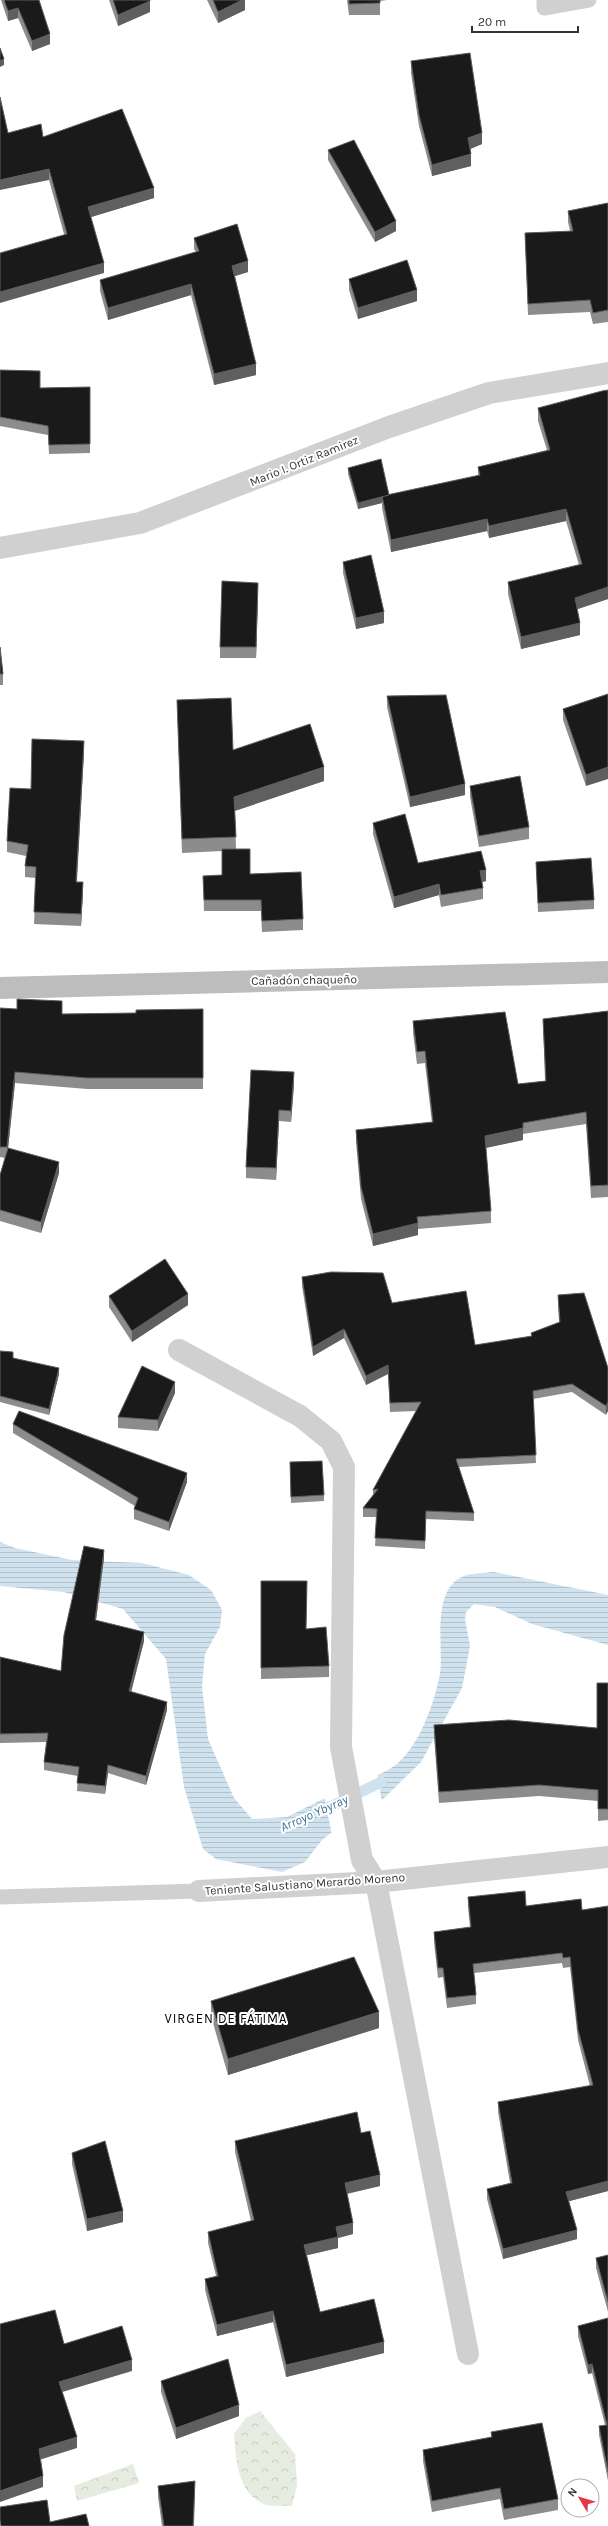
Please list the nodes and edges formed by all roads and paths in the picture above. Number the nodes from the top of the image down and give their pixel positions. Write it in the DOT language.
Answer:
graph roads {
  1 [pos="589,0"];
  2 [pos="544,4"];
  3 [pos="608,373"];
  4 [pos="0,548"];
  5 [pos="608,972"];
  6 [pos="0,988"];
  7 [pos="178,1350"];
  8 [pos="608,1857"];
  9 [pos="376,1882"];
  10 [pos="199,1891"];
  11 [pos="0,1897"];
  12 [pos="468,2354"];
  1 -- 2 [label="lane"];
  3 -- 4 [label="street, Mario I. Ortiz Ramirez"];
  5 -- 6 [label="main road, Cañadón chaqueño"];
  7 -- 9 [label="street"];
  8 -- 9 [label="street, Teniente Salustiano Merardo Moreno"];
  9 -- 10 [label="street, Teniente Salustiano Merardo Moreno"];
  9 -- 12 [label="street"];
  10 -- 11 [label="lane, Teniente Salustiano Merardo Moreno"];
}
